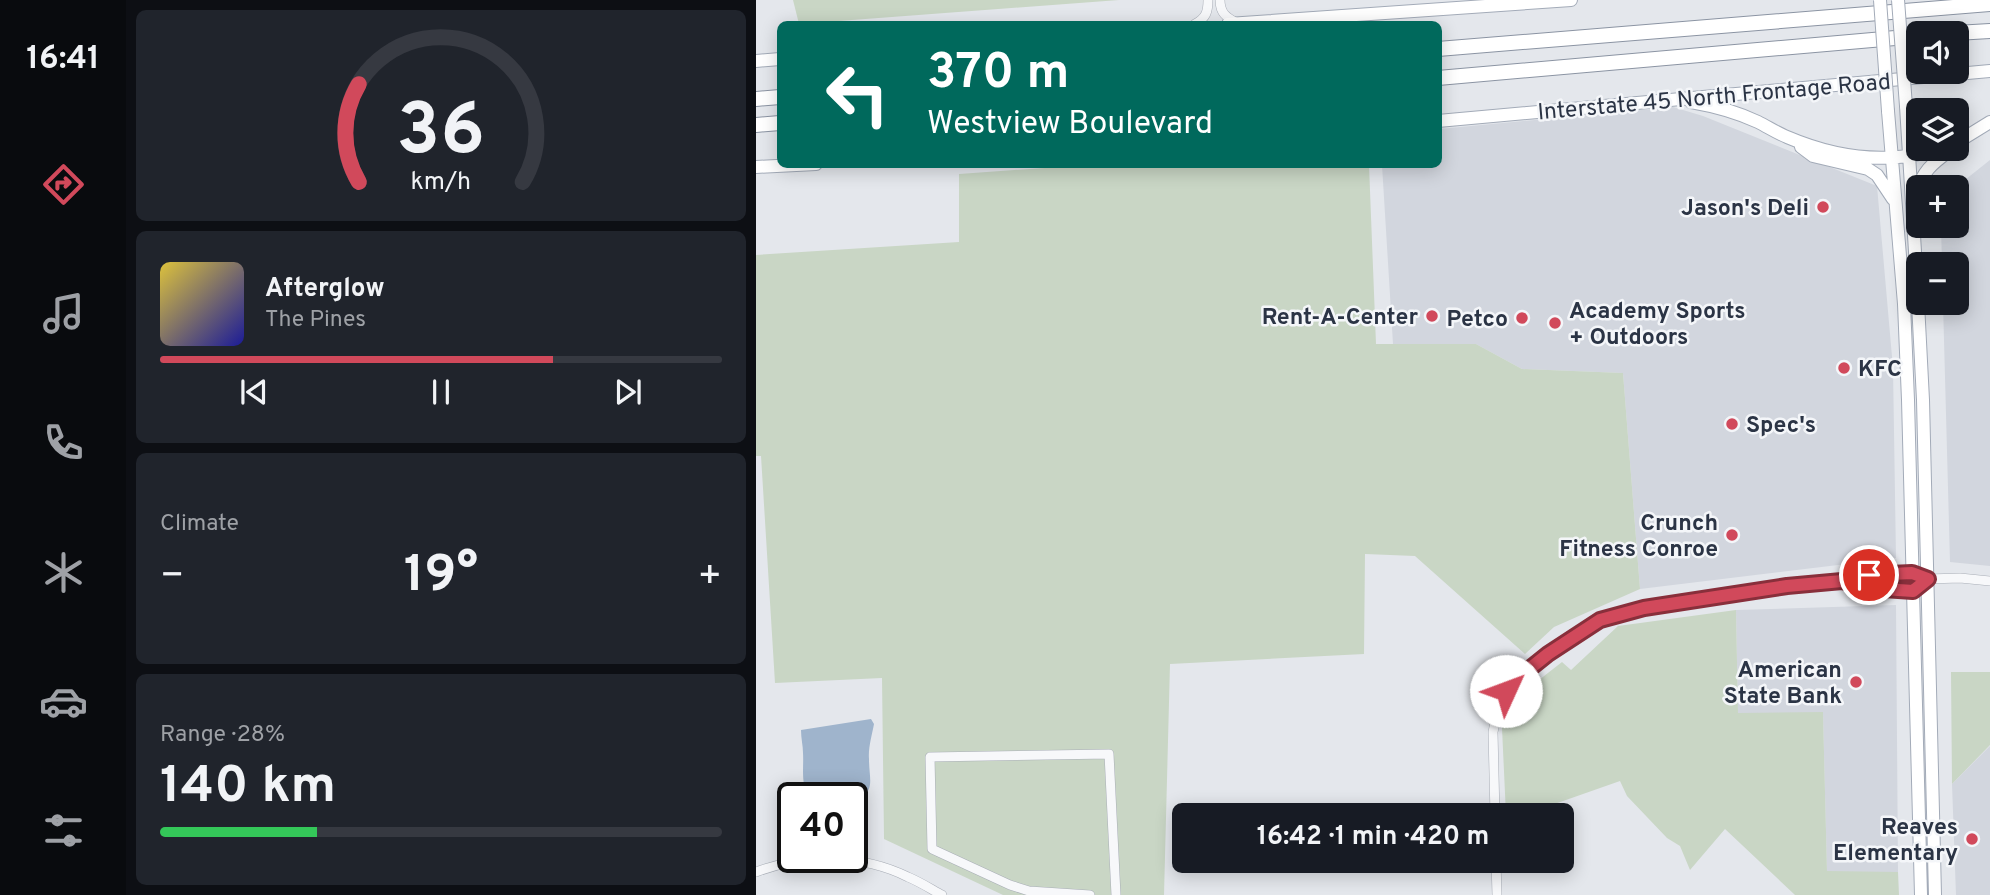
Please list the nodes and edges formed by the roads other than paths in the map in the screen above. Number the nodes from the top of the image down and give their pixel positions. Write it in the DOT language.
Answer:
graph roads {
  1 [pos="1208,0"];
  2 [pos="1220,0"];
  3 [pos="1571,0"];
  4 [pos="1880,0"];
  5 [pos="1898,0"];
  6 [pos="1460,4"];
  7 [pos="1990,4"];
  8 [pos="1200,21"];
  9 [pos="1233,21"];
  10 [pos="1272,21"];
  11 [pos="1990,31"];
  12 [pos="1969,32"];
  13 [pos="1906,37"];
  14 [pos="1442,49"];
  15 [pos="777,59"];
  16 [pos="756,61"];
  17 [pos="1990,71"];
  18 [pos="1442,78"];
  19 [pos="777,97"];
  20 [pos="756,99"];
  21 [pos="1670,99"];
  22 [pos="1906,106"];
  23 [pos="1442,121"];
  24 [pos="1990,122"];
  25 [pos="777,123"];
  26 [pos="756,125"];
  27 [pos="1969,137"];
  28 [pos="1789,138"];
  29 [pos="1906,155"];
  30 [pos="1891,157"];
  31 [pos="1935,161"];
  32 [pos="777,166"];
  33 [pos="756,167"];
  34 [pos="1923,175"];
  35 [pos="1896,203"];
  36 [pos="1919,315"];
  37 [pos="1912,573"];
  38 [pos="1928,579"];
  39 [pos="1842,581"];
  40 [pos="1990,581"];
  41 [pos="1913,591"];
  42 [pos="1495,803"];
  43 [pos="1919,810"];
  44 [pos="1933,811"];
  45 [pos="756,873"];
  46 [pos="1496,873"];
  47 [pos="1033,893"];
  48 [pos="942,895"];
  49 [pos="1090,895"];
  50 [pos="1116,895"];
  51 [pos="1497,895"];
  52 [pos="1921,895"];
  53 [pos="1935,895"];
  1 -- 8 [label="street"];
  2 -- 9 [label="street"];
  3 -- 6 [label="main road"];
  4 -- 30 [label="main road, bridge"];
  5 -- 22 [label="main road, bridge"];
  6 -- 10 [label="main road"];
  7 -- 14 [label="highway"];
  11 -- 12 [label="highway"];
  13 -- 18 [label="highway"];
  15 -- 16 [label="main road"];
  17 -- 21 [label="main road, Interstate 45 North Frontage Road"];
  19 -- 20 [label="highway"];
  21 -- 23 [label="main road, Interstate 45 North Frontage Road"];
  21 -- 28 [label="main road"];
  24 -- 27 [label="main road"];
  25 -- 26 [label="highway"];
  28 -- 30 [label="main road"];
  28 -- 35 [label="main road"];
  29 -- 30 [label="main road"];
  30 -- 35 [label="main road"];
  31 -- 34 [label="main road"];
  32 -- 33 [label="main road"];
  35 -- 37 [label="main road"];
  36 -- 38 [label="main road"];
  37 -- 38 [label="street"];
  37 -- 39 [label="street"];
  37 -- 41 [label="main road"];
  38 -- 40 [label="street"];
  38 -- 41 [label="street"];
  38 -- 44 [label="main road"];
  39 -- 41 [label="street"];
  39 -- 42 [label="street"];
  41 -- 43 [label="main road"];
  43 -- 44 [label="main road"];
  43 -- 52 [label="main road"];
  44 -- 53 [label="main road"];
  45 -- 48 [label="street"];
  46 -- 51 [label="street"];
  47 -- 49 [label="street"];
  47 -- 50 [label="street"];
}
